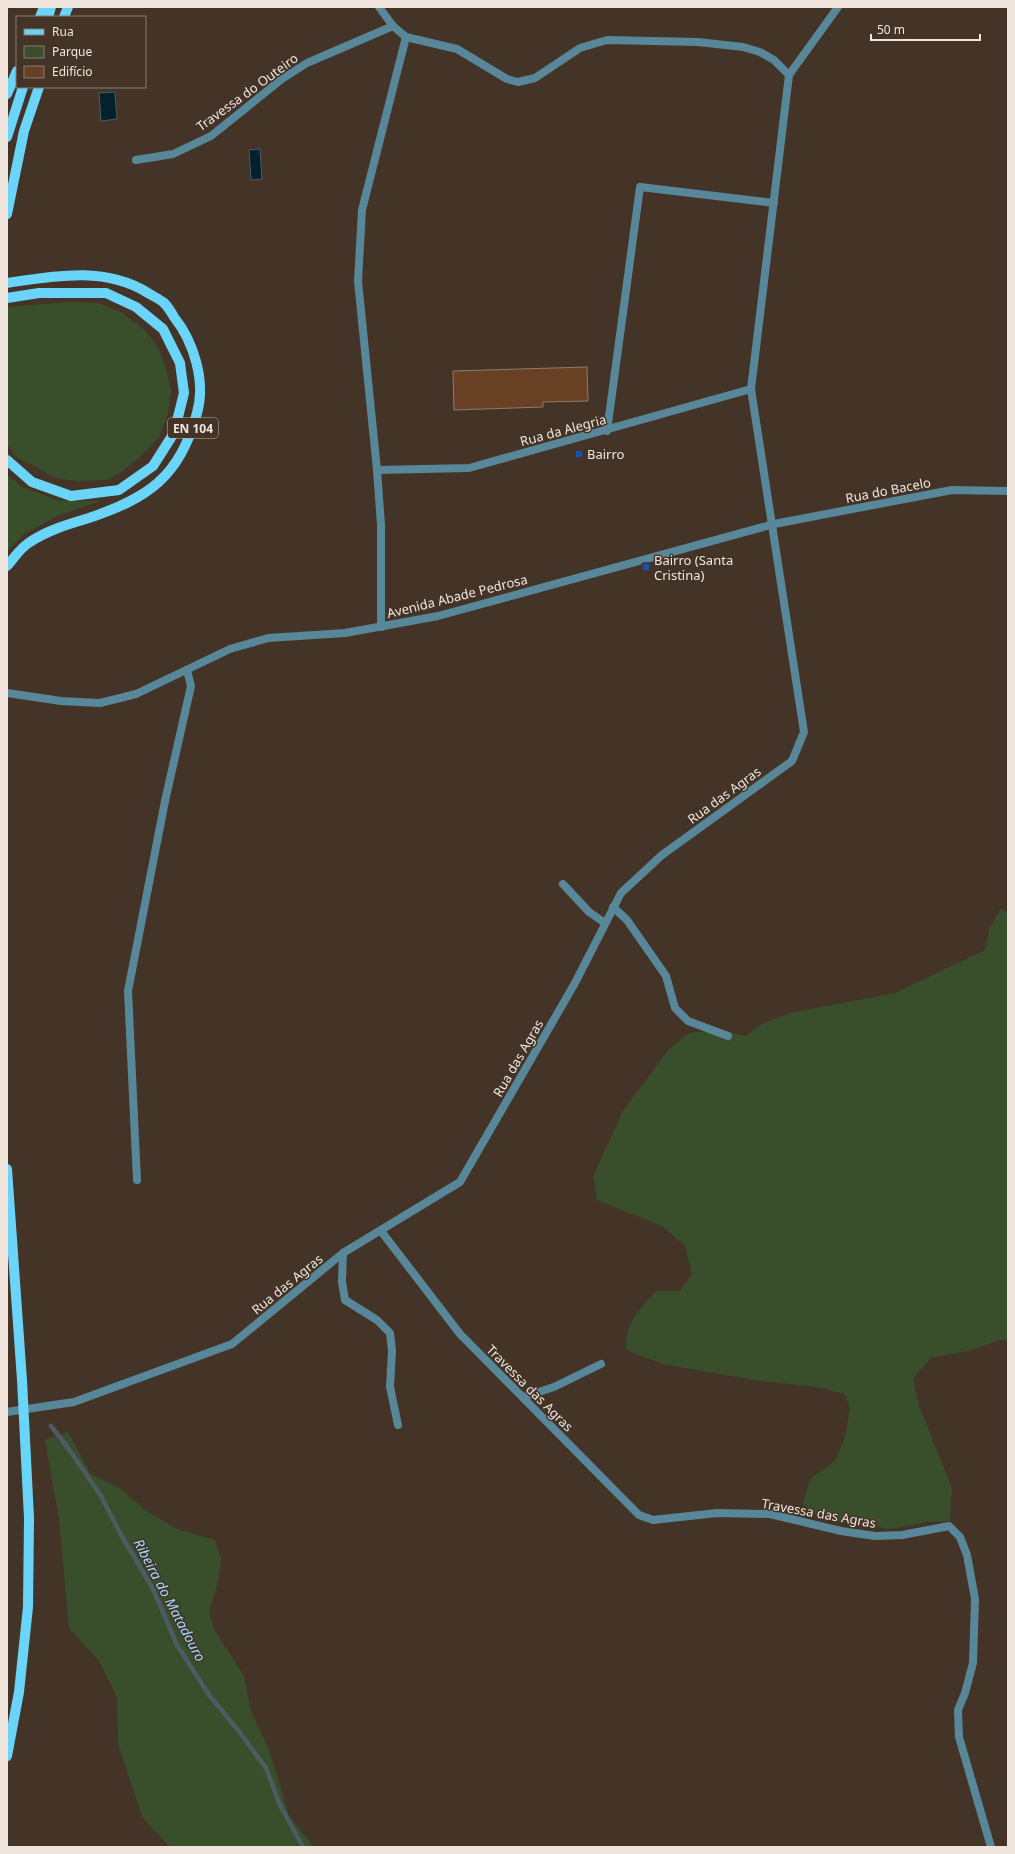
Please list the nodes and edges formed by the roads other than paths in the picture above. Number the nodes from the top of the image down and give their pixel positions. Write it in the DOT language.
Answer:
graph roads {
  1 [pos="379,7"];
  2 [pos="838,7"];
  3 [pos="393,26"];
  4 [pos="406,37"];
  5 [pos="16,73"];
  6 [pos="789,75"];
  7 [pos="23,88"];
  8 [pos="38,88"];
  9 [pos="7,94"];
  10 [pos="7,137"];
  11 [pos="136,160"];
  12 [pos="774,203"];
  13 [pos="7,214"];
  14 [pos="7,283"];
  15 [pos="7,298"];
  16 [pos="752,389"];
  17 [pos="607,431"];
  18 [pos="7,460"];
  19 [pos="377,470"];
  20 [pos="1008,491"];
  21 [pos="774,524"];
  22 [pos="7,566"];
  23 [pos="381,627"];
  24 [pos="187,670"];
  25 [pos="7,693"];
  26 [pos="563,884"];
  27 [pos="613,907"];
  28 [pos="605,923"];
  29 [pos="728,1036"];
  30 [pos="7,1169"];
  31 [pos="137,1180"];
  32 [pos="381,1231"];
  33 [pos="342,1254"];
  34 [pos="601,1364"];
  35 [pos="523,1397"];
  36 [pos="7,1412"];
  37 [pos="398,1425"];
  38 [pos="7,1756"];
  39 [pos="991,1847"];
  1 -- 3 [label="street"];
  2 -- 6 [label="street"];
  3 -- 4 [label="street"];
  3 -- 11 [label="street, Travessa do Outeiro"];
  4 -- 6 [label="street"];
  4 -- 19 [label="street"];
  5 -- 9 [label="main road"];
  6 -- 12 [label="street, Rua das Agras"];
  7 -- 10 [label="main road"];
  8 -- 13 [label="main road"];
  12 -- 16 [label="street, Rua das Agras"];
  12 -- 17 [label="street"];
  14 -- 22 [label="main road, EN 104"];
  15 -- 18 [label="main road, EN 104"];
  16 -- 17 [label="street, Rua da Alegria"];
  16 -- 21 [label="street, Rua das Agras"];
  17 -- 19 [label="street, Rua da Alegria"];
  19 -- 23 [label="street"];
  20 -- 21 [label="street, Rua do Bacelo"];
  21 -- 23 [label="street, Avenida Abade Pedrosa"];
  21 -- 27 [label="street, Rua das Agras"];
  23 -- 24 [label="street, Avenida Abade Pedrosa"];
  24 -- 25 [label="street, Avenida Abade Pedrosa"];
  24 -- 31 [label="street"];
  26 -- 28 [label="street"];
  27 -- 28 [label="street, Rua das Agras"];
  27 -- 29 [label="street"];
  28 -- 32 [label="street, Rua das Agras"];
  30 -- 38 [label="main road"];
  32 -- 33 [label="street, Rua das Agras"];
  32 -- 35 [label="street, Travessa das Agras"];
  33 -- 36 [label="street, Rua das Agras"];
  33 -- 37 [label="street"];
  34 -- 35 [label="street"];
  35 -- 39 [label="street, Travessa das Agras"];
}
